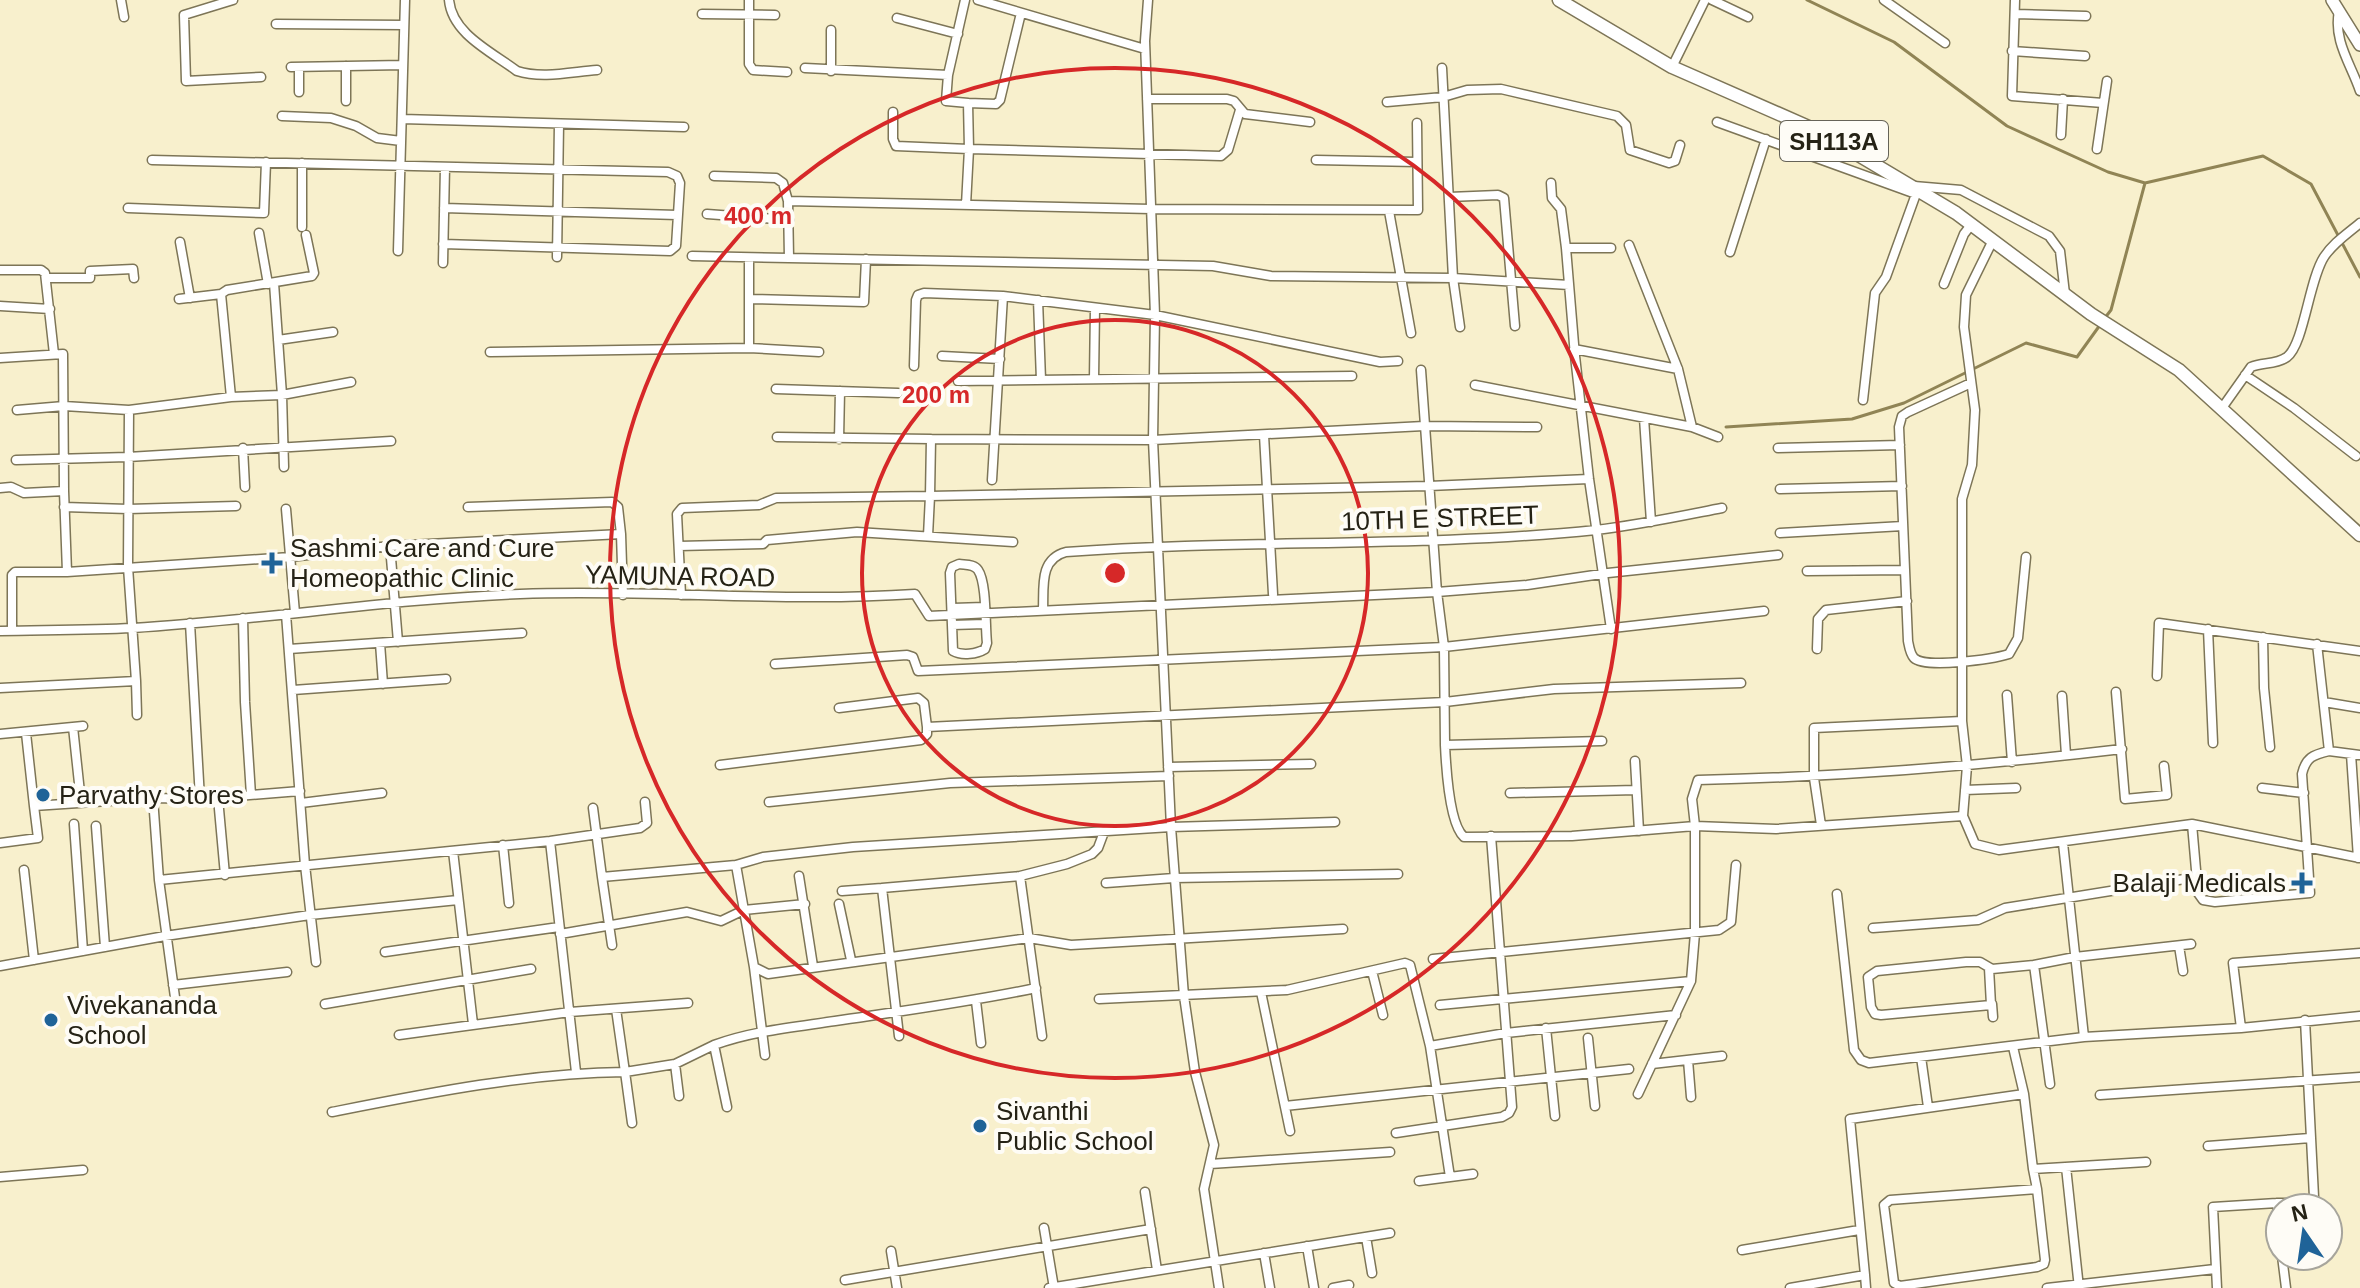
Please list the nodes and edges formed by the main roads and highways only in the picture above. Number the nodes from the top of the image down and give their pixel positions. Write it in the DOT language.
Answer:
graph roads {
  1 [pos="1559,0"];
  2 [pos="2360,535"];
  1 -- 2 [label="main road, SH113A"];
}
